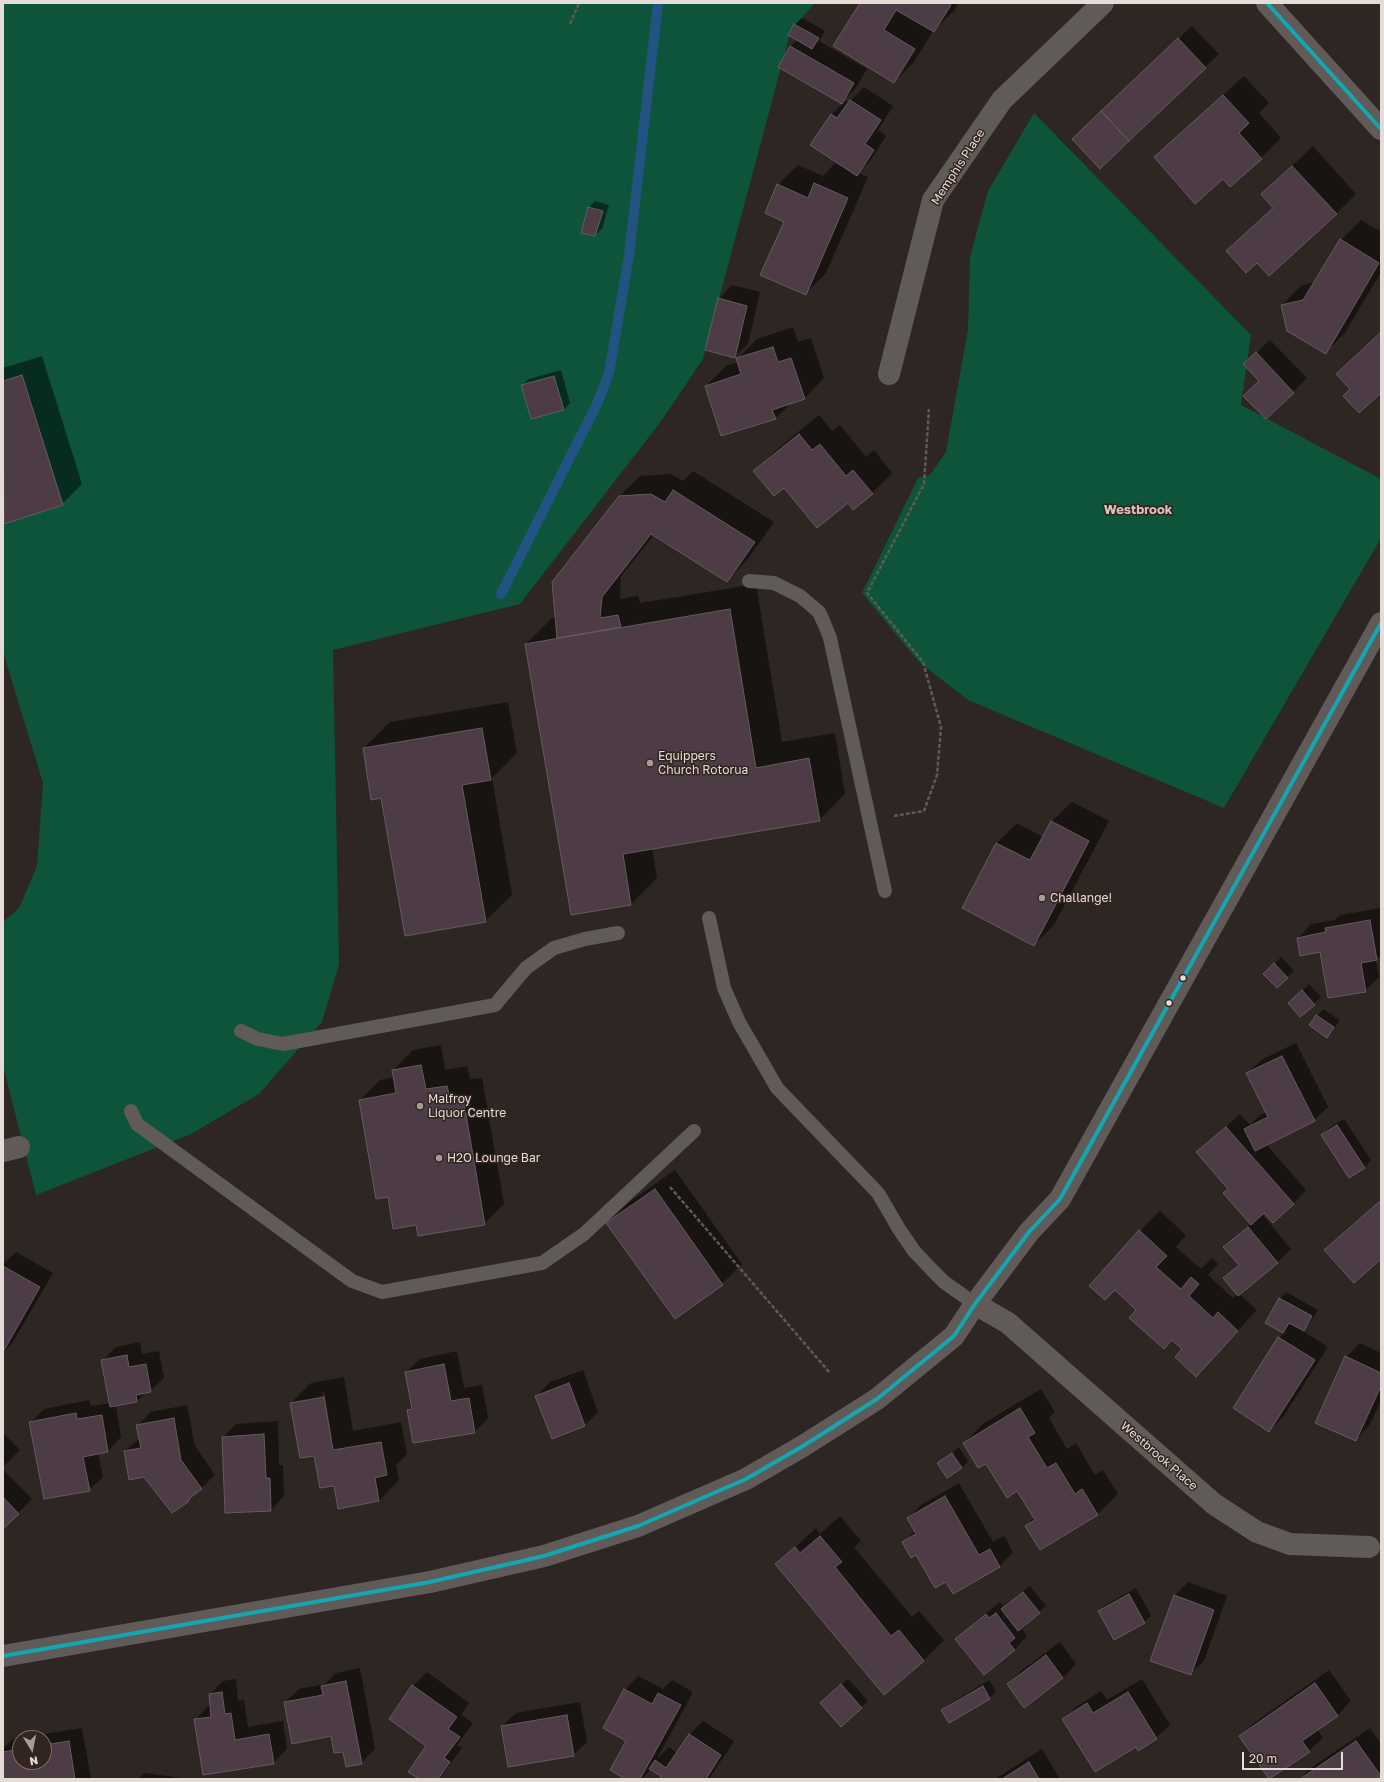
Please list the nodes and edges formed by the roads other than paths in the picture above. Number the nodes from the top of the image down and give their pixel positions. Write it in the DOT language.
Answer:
graph roads {
  1 [pos="1103,3"];
  2 [pos="1267,3"];
  3 [pos="1381,129"];
  4 [pos="889,374"];
  5 [pos="749,581"];
  6 [pos="1381,623"];
  7 [pos="885,891"];
  8 [pos="709,918"];
  9 [pos="618,933"];
  10 [pos="241,1031"];
  11 [pos="131,1111"];
  12 [pos="694,1131"];
  13 [pos="975,1304"];
  14 [pos="1369,1547"];
  15 [pos="3,1656"];
  1 -- 4 [label="main road, Memphis Place"];
  2 -- 3 [label="main road"];
  5 -- 7 [label="lane"];
  6 -- 13 [label="main road"];
  8 -- 13 [label="lane"];
  9 -- 10 [label="lane"];
  11 -- 12 [label="lane"];
  13 -- 14 [label="main road, Westbrook Place"];
  13 -- 15 [label="main road"];
}
